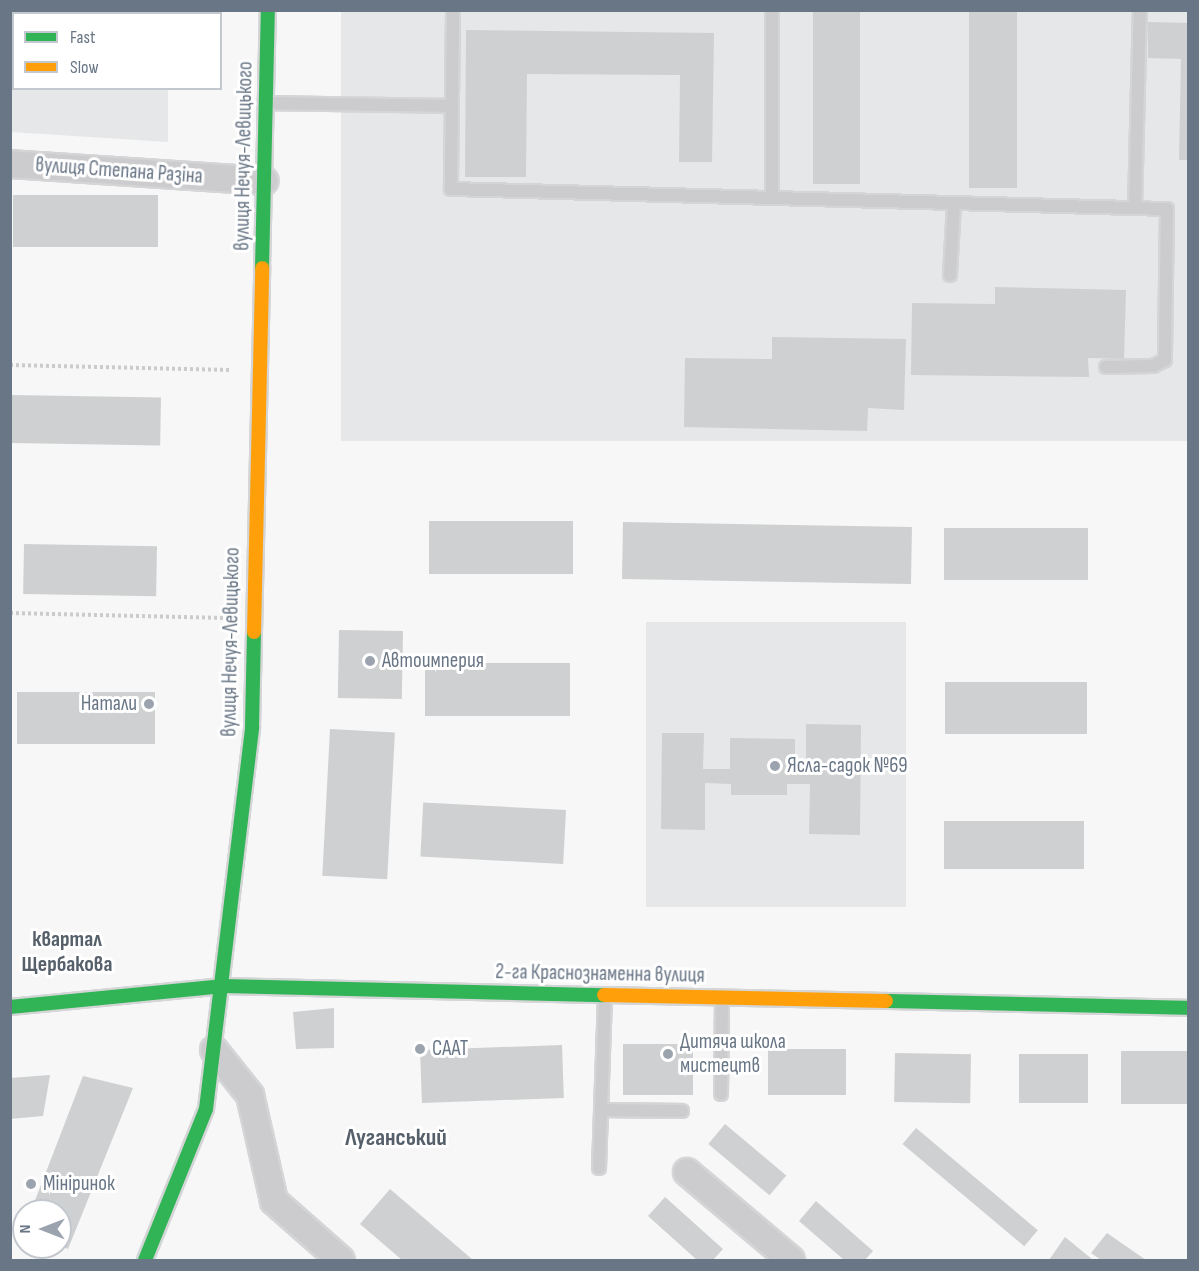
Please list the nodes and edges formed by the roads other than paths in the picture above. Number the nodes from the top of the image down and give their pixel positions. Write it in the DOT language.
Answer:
graph roads {
  1 [pos="268,10"];
  2 [pos="772,10"];
  3 [pos="1140,10"];
  4 [pos="453,14"];
  5 [pos="266,103"];
  6 [pos="452,106"];
  7 [pos="10,164"];
  8 [pos="264,182"];
  9 [pos="772,198"];
  10 [pos="954,203"];
  11 [pos="1135,208"];
  12 [pos="950,275"];
  13 [pos="1106,367"];
  14 [pos="224,986"];
  15 [pos="606,995"];
  16 [pos="722,998"];
  17 [pos="10,1007"];
  18 [pos="1188,1008"];
  19 [pos="214,1050"];
  20 [pos="721,1094"];
  21 [pos="602,1110"];
  22 [pos="682,1111"];
  23 [pos="599,1168"];
  24 [pos="687,1172"];
  25 [pos="145,1260"];
  26 [pos="340,1260"];
  27 [pos="791,1260"];
  1 -- 5 [label="main road, вулиця Нечуя-Левицького"];
  2 -- 9 [label="lane"];
  3 -- 11 [label="lane"];
  4 -- 6 [label="lane"];
  5 -- 6 [label="lane"];
  5 -- 8 [label="main road, вулиця Нечуя-Левицького"];
  6 -- 9 [label="lane"];
  7 -- 8 [label="street, вулиця Степана Разіна"];
  8 -- 14 [label="main road, вулиця Нечуя-Левицького"];
  9 -- 10 [label="lane"];
  10 -- 11 [label="lane"];
  10 -- 12 [label="lane"];
  11 -- 13 [label="lane"];
  14 -- 15 [label="main road, 2-га Краснознаменна вулиця"];
  14 -- 17 [label="main road, 2-га Краснознаменна вулиця"];
  14 -- 19 [label="main road, вулиця Нечуя-Левицького"];
  15 -- 16 [label="main road, 2-га Краснознаменна вулиця"];
  15 -- 21 [label="lane"];
  16 -- 18 [label="main road, 2-га Краснознаменна вулиця"];
  16 -- 20 [label="lane"];
  19 -- 25 [label="main road, вулиця Нечуя-Левицького"];
  19 -- 26 [label="street"];
  21 -- 22 [label="lane"];
  21 -- 23 [label="lane"];
  24 -- 27 [label="street"];
}
